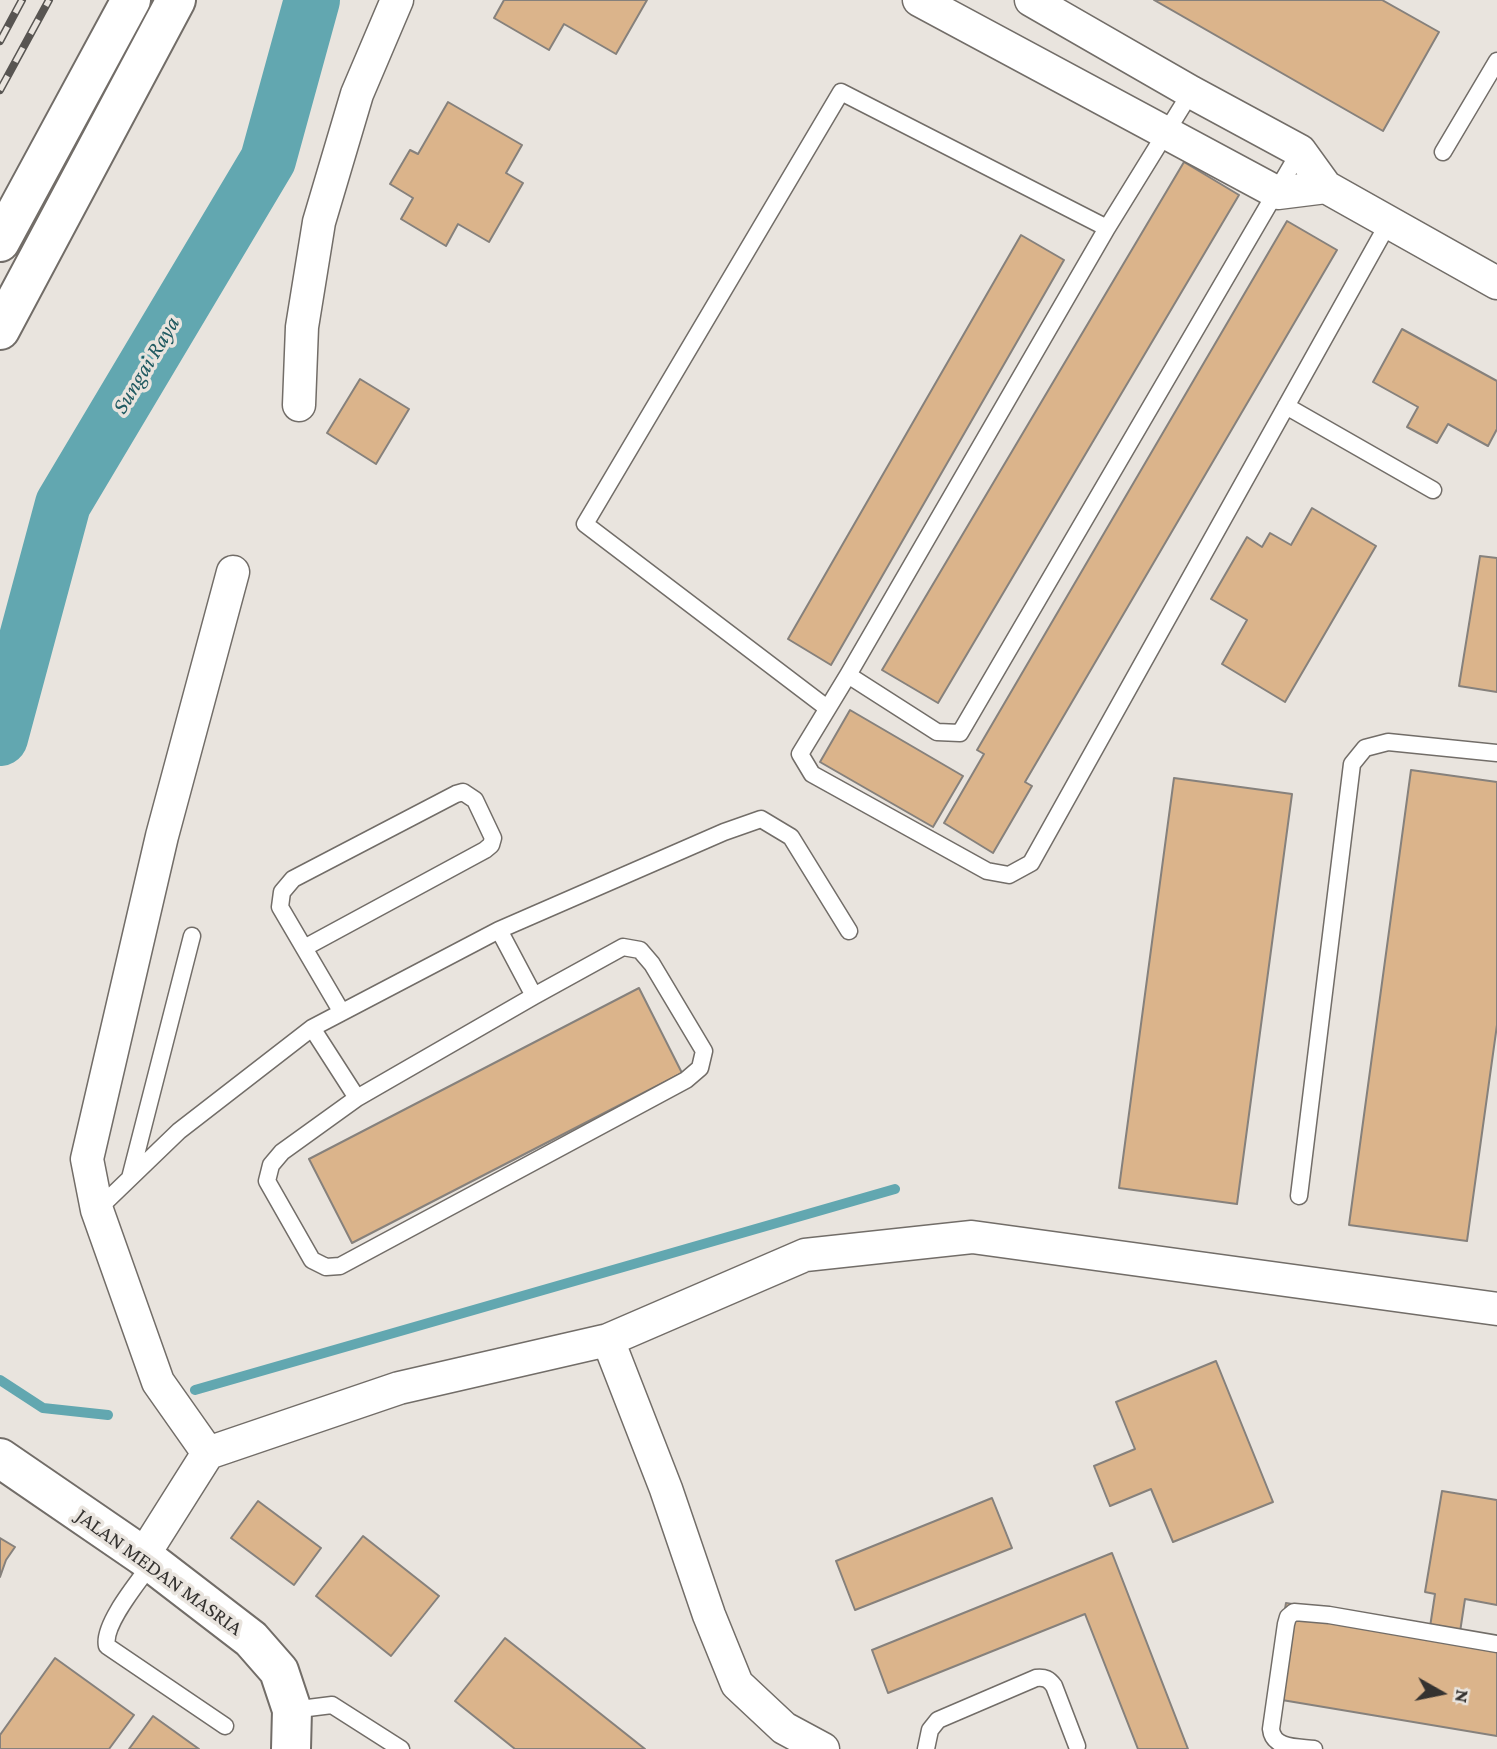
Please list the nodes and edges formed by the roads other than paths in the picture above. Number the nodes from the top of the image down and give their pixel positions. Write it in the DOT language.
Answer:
graph roads {
  1 [pos="131,0"];
  2 [pos="176,0"];
  3 [pos="397,0"];
  4 [pos="1031,0"];
  5 [pos="931,3"];
  6 [pos="1497,61"];
  7 [pos="1191,92"];
  8 [pos="1166,132"];
  9 [pos="1300,151"];
  10 [pos="1443,152"];
  11 [pos="1326,187"];
  12 [pos="1278,193"];
  13 [pos="1388,222"];
  14 [pos="1107,228"];
  15 [pos="0,242"];
  16 [pos="1497,283"];
  17 [pos="0,330"];
  18 [pos="299,405"];
  19 [pos="1286,406"];
  20 [pos="1433,489"];
  21 [pos="233,572"];
  22 [pos="848,676"];
  23 [pos="827,708"];
  24 [pos="1497,753"];
  25 [pos="499,930"];
  26 [pos="849,931"];
  27 [pos="192,936"];
  28 [pos="304,948"];
  29 [pos="534,996"];
  30 [pos="341,1011"];
  31 [pos="312,1028"];
  32 [pos="357,1098"];
  33 [pos="130,1178"];
  34 [pos="1299,1196"];
  35 [pos="97,1210"];
  36 [pos="1497,1309"];
  37 [pos="608,1340"];
  38 [pos="208,1453"];
  39 [pos="0,1458"];
  40 [pos="147,1560"];
  41 [pos="1497,1644"];
  42 [pos="292,1710"];
  43 [pos="225,1726"];
  44 [pos="1077,1746"];
  45 [pos="291,1749"];
  46 [pos="401,1749"];
  47 [pos="823,1749"];
  48 [pos="926,1749"];
  49 [pos="1314,1749"];
  1 -- 15 [label="main road"];
  2 -- 17 [label="main road"];
  3 -- 18 [label="street"];
  4 -- 7 [label="street"];
  5 -- 8 [label="street"];
  6 -- 10 [label="lane"];
  7 -- 8 [label="lane"];
  7 -- 9 [label="street"];
  8 -- 12 [label="street"];
  8 -- 14 [label="lane"];
  9 -- 11 [label="street"];
  9 -- 12 [label="lane"];
  11 -- 12 [label="street"];
  11 -- 13 [label="street"];
  12 -- 22 [label="lane"];
  13 -- 16 [label="street"];
  13 -- 19 [label="lane"];
  14 -- 22 [label="lane"];
  14 -- 23 [label="lane"];
  19 -- 20 [label="lane"];
  19 -- 23 [label="lane"];
  21 -- 35 [label="street"];
  22 -- 23 [label="lane"];
  24 -- 34 [label="lane"];
  25 -- 26 [label="lane"];
  25 -- 29 [label="lane"];
  25 -- 30 [label="lane"];
  27 -- 33 [label="lane"];
  28 -- 28 [label="lane"];
  28 -- 30 [label="lane"];
  29 -- 32 [label="lane"];
  29 -- 32 [label="lane"];
  30 -- 31 [label="lane"];
  31 -- 32 [label="lane"];
  31 -- 33 [label="lane"];
  33 -- 35 [label="lane"];
  35 -- 38 [label="street"];
  36 -- 37 [label="street"];
  37 -- 38 [label="street"];
  37 -- 47 [label="street"];
  38 -- 40 [label="street"];
  39 -- 40 [label="main road, JALAN MEDAN MASRIA"];
  40 -- 42 [label="main road, JALAN MEDAN MASRIA"];
  40 -- 43 [label="lane"];
  41 -- 49 [label="lane"];
  42 -- 45 [label="main road, JALAN MEDAN MASRIA"];
  42 -- 46 [label="lane"];
  44 -- 48 [label="lane"];
}
